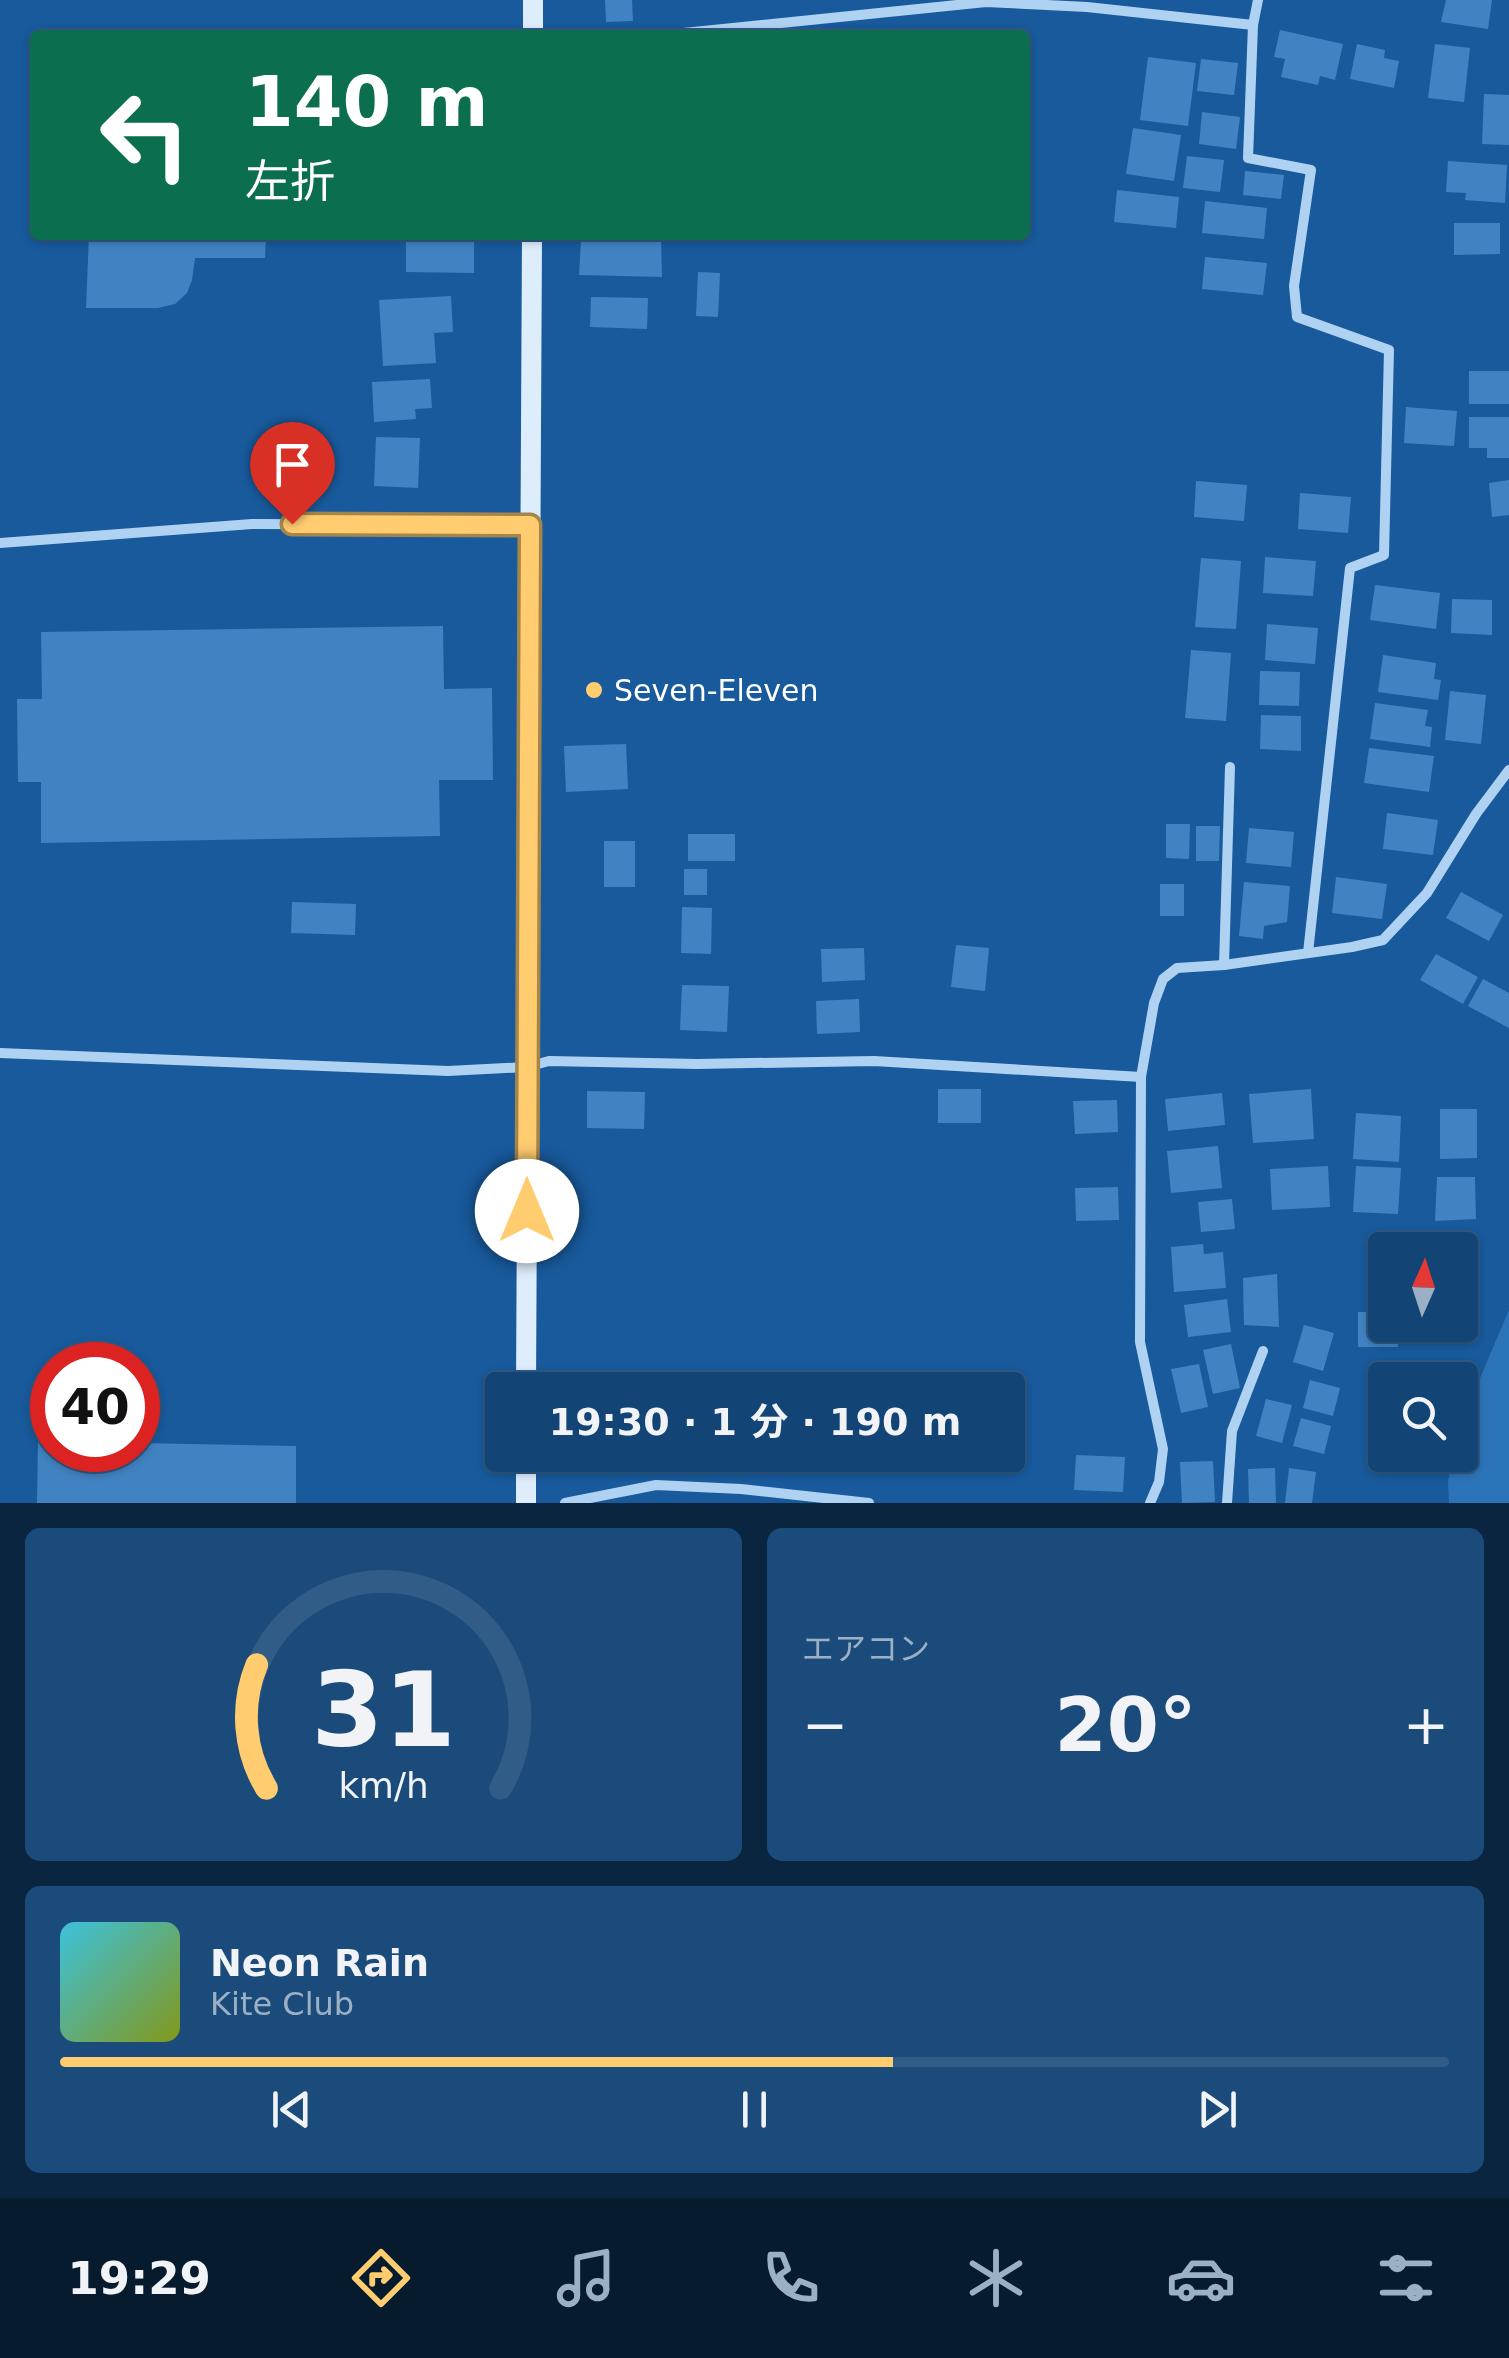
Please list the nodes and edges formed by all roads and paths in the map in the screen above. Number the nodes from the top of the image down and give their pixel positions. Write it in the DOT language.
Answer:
graph roads {
  1 [pos="533,0"];
  2 [pos="1258,0"];
  3 [pos="1253,25"];
  4 [pos="532,30"];
  5 [pos="713,30"];
  6 [pos="532,240"];
  7 [pos="530,525"];
  8 [pos="0,543"];
  9 [pos="1230,767"];
  10 [pos="1509,770"];
  11 [pos="1308,953"];
  12 [pos="1224,965"];
  13 [pos="0,1053"];
  14 [pos="527,1067"];
  15 [pos="1141,1077"];
  16 [pos="1263,1351"];
  17 [pos="526,1372"];
  18 [pos="526,1472"];
  19 [pos="526,1503"];
  20 [pos="565,1503"];
  21 [pos="869,1503"];
  22 [pos="1150,1503"];
  23 [pos="1227,1503"];
  1 -- 4 [label="street"];
  2 -- 3 [label="street"];
  3 -- 5 [label="street"];
  3 -- 11 [label="street"];
  6 -- 7 [label="street"];
  7 -- 8 [label="street"];
  7 -- 14 [label="street"];
  9 -- 12 [label="street"];
  10 -- 11 [label="street"];
  11 -- 12 [label="street"];
  12 -- 15 [label="street"];
  13 -- 14 [label="street"];
  14 -- 15 [label="street"];
  14 -- 17 [label="street"];
  15 -- 22 [label="street"];
  16 -- 23 [label="street"];
  18 -- 19 [label="street"];
  20 -- 21 [label="street"];
}
